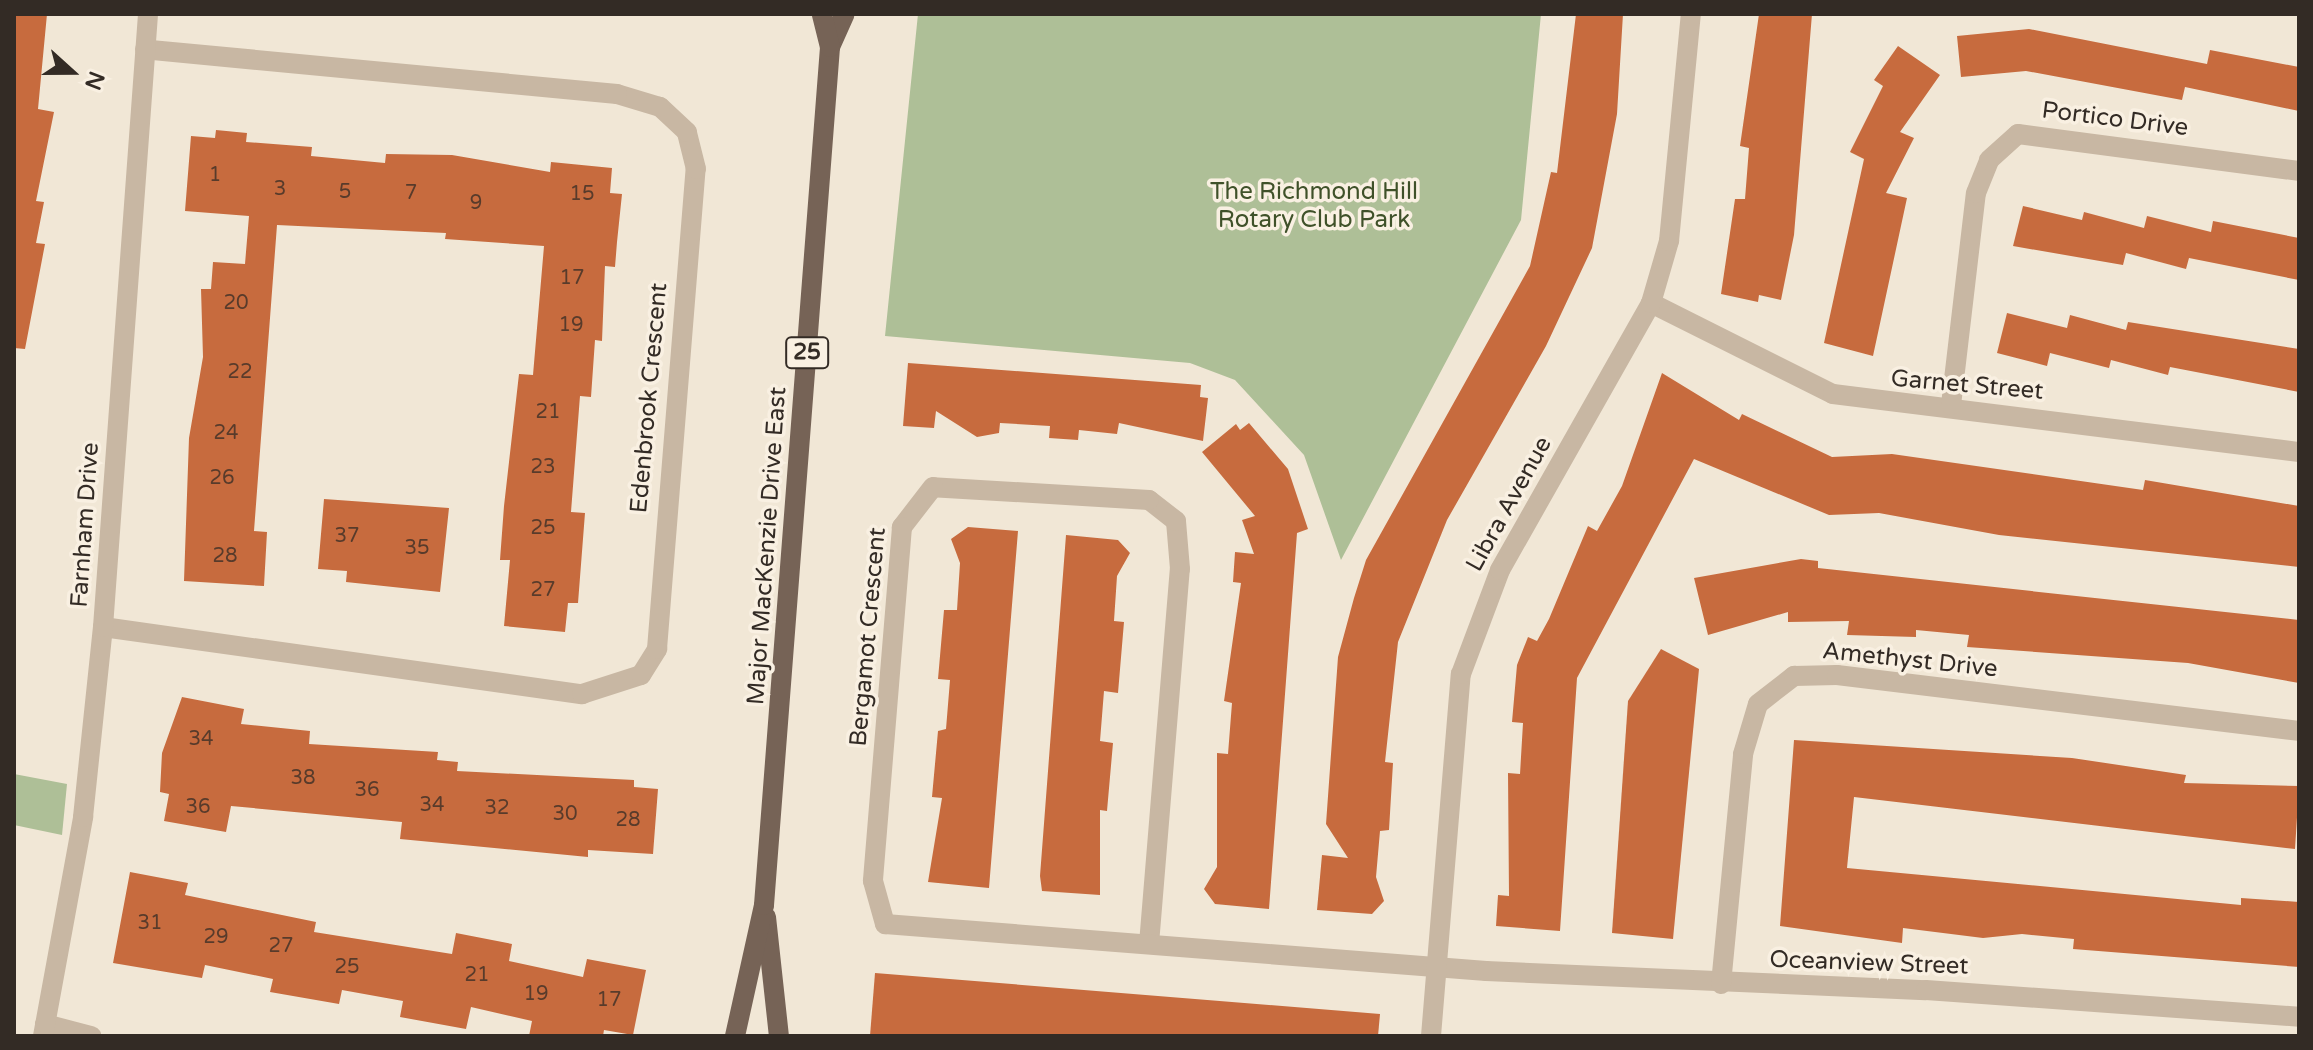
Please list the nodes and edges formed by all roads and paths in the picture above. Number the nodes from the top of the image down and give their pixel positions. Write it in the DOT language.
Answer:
graph roads {
  1 [pos="148,14"];
  2 [pos="822,14"];
  3 [pos="845,14"];
  4 [pos="1691,14"];
  5 [pos="830,47"];
  6 [pos="145,49"];
  7 [pos="2299,171"];
  8 [pos="1651,303"];
  9 [pos="1951,405"];
  10 [pos="2299,452"];
  11 [pos="103,627"];
  12 [pos="2299,731"];
  13 [pos="764,905"];
  14 [pos="1149,944"];
  15 [pos="1437,967"];
  16 [pos="1721,984"];
  17 [pos="2299,1017"];
  18 [pos="44,1030"];
  19 [pos="91,1036"];
  20 [pos="735,1036"];
  21 [pos="779,1036"];
  22 [pos="1431,1036"];
  1 -- 6 [label="street, Farnham Drive"];
  2 -- 5 [label="main road, Major MacKenzie Drive East / 25"];
  3 -- 5 [label="main road, Major MacKenzie Drive East / 25"];
  4 -- 8 [label="street, Libra Avenue"];
  5 -- 13 [label="main road, Major MacKenzie Drive East / 25"];
  6 -- 11 [label="street, Farnham Drive"];
  6 -- 11 [label="street, Edenbrook Crescent"];
  7 -- 9 [label="street, Portico Drive"];
  8 -- 9 [label="street, Garnet Street"];
  8 -- 15 [label="street, Libra Avenue"];
  9 -- 10 [label="street, Garnet Street"];
  11 -- 18 [label="street, Farnham Drive"];
  12 -- 16 [label="street, Amethyst Drive"];
  13 -- 20 [label="main road, Major MacKenzie Drive East / 25"];
  13 -- 21 [label="main road, Major MacKenzie Drive East / 25"];
  14 -- 14 [label="street, Bergamot Crescent"];
  14 -- 15 [label="street, Bergamot Crescent"];
  15 -- 16 [label="street, Oceanview Street"];
  15 -- 22 [label="street, Libra Avenue"];
  16 -- 17 [label="street, Oceanview Street"];
  18 -- 19 [label="street"];
}
